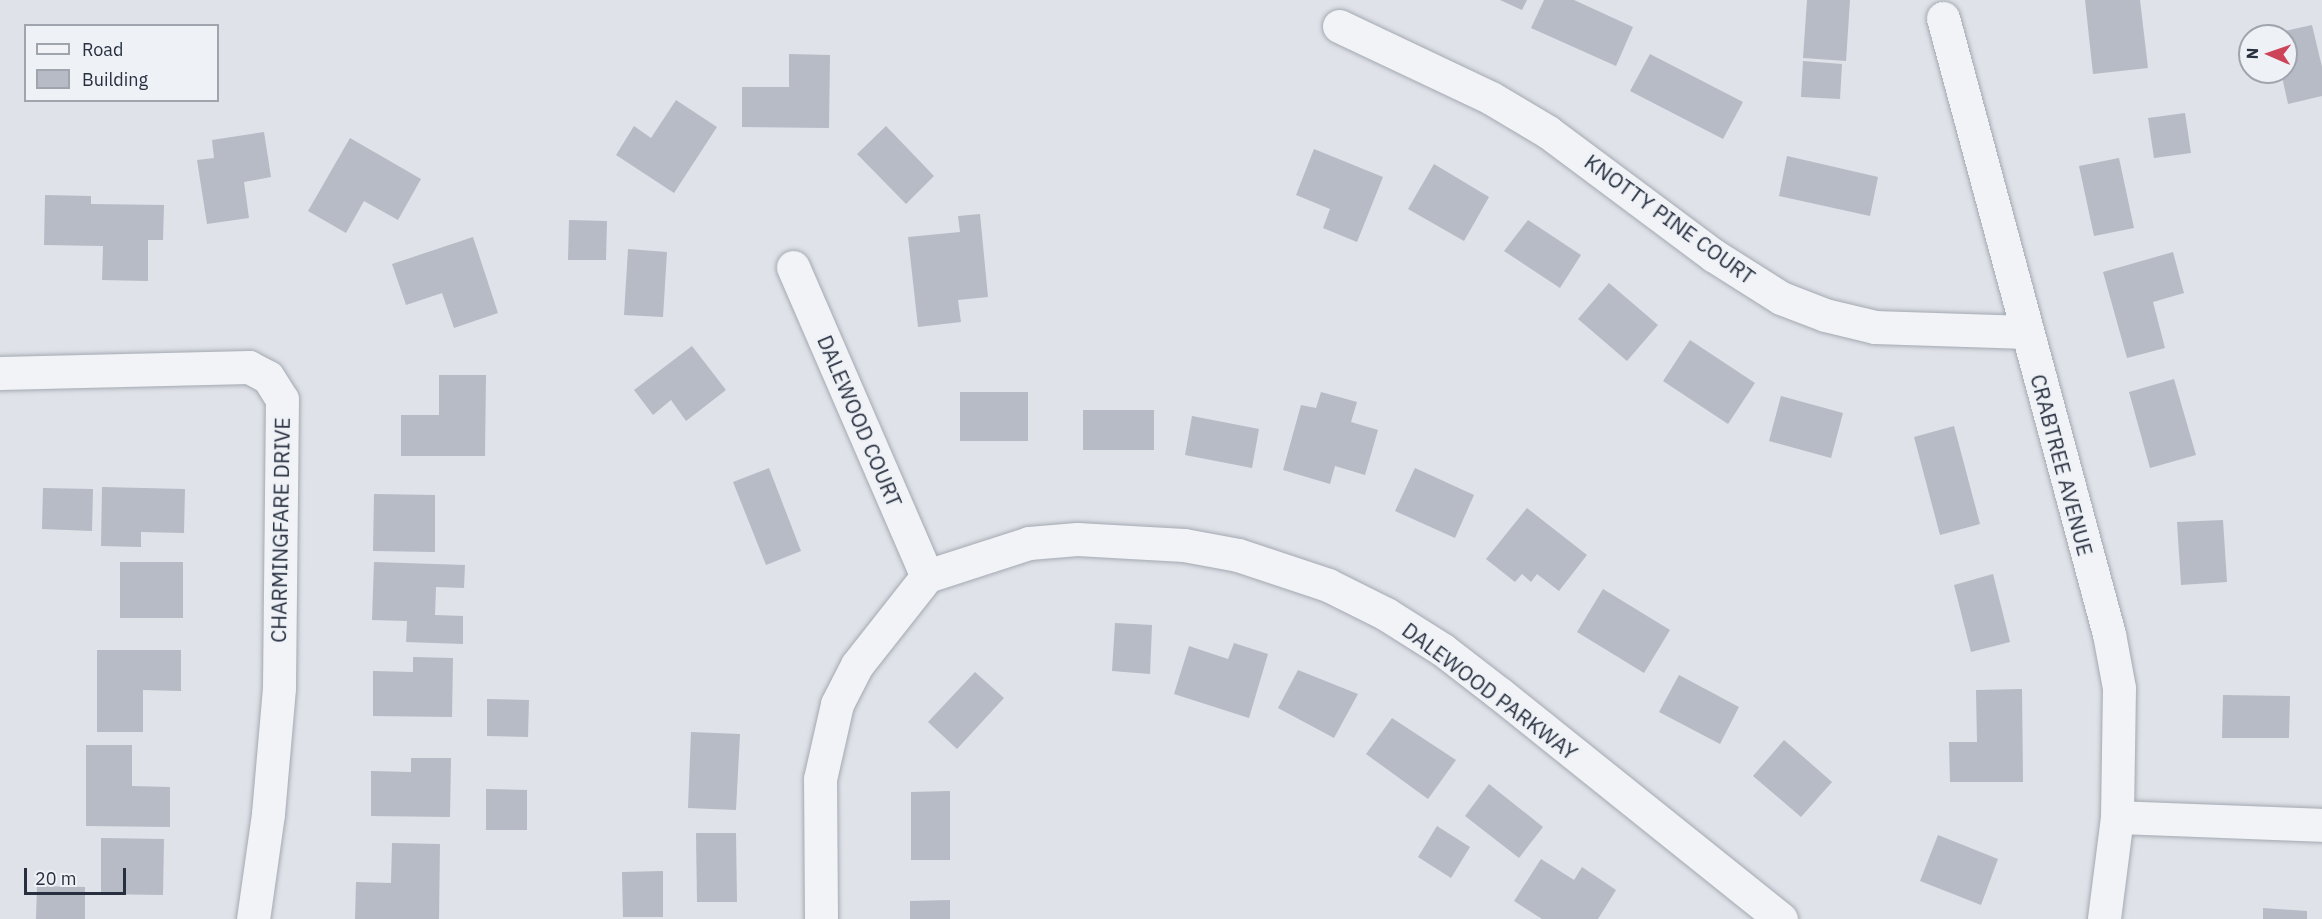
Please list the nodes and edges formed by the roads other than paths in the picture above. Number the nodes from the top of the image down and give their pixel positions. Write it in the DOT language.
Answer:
graph roads {
  1 [pos="1943,18"];
  2 [pos="1339,26"];
  3 [pos="793,267"];
  4 [pos="2026,332"];
  5 [pos="0,373"];
  6 [pos="927,576"];
  7 [pos="2117,817"];
  8 [pos="2322,825"];
  9 [pos="253,919"];
  10 [pos="821,919"];
  11 [pos="1781,919"];
  12 [pos="2104,919"];
  1 -- 4 [label="street, CRABTREE AVENUE"];
  2 -- 4 [label="street, KNOTTY PINE COURT"];
  3 -- 6 [label="street, DALEWOOD COURT"];
  4 -- 7 [label="street, CRABTREE AVENUE"];
  5 -- 9 [label="street, CHARMINGFARE DRIVE"];
  6 -- 10 [label="street"];
  6 -- 11 [label="street, DALEWOOD PARKWAY"];
  7 -- 8 [label="street"];
  7 -- 12 [label="street, CRABTREE AVENUE"];
}
